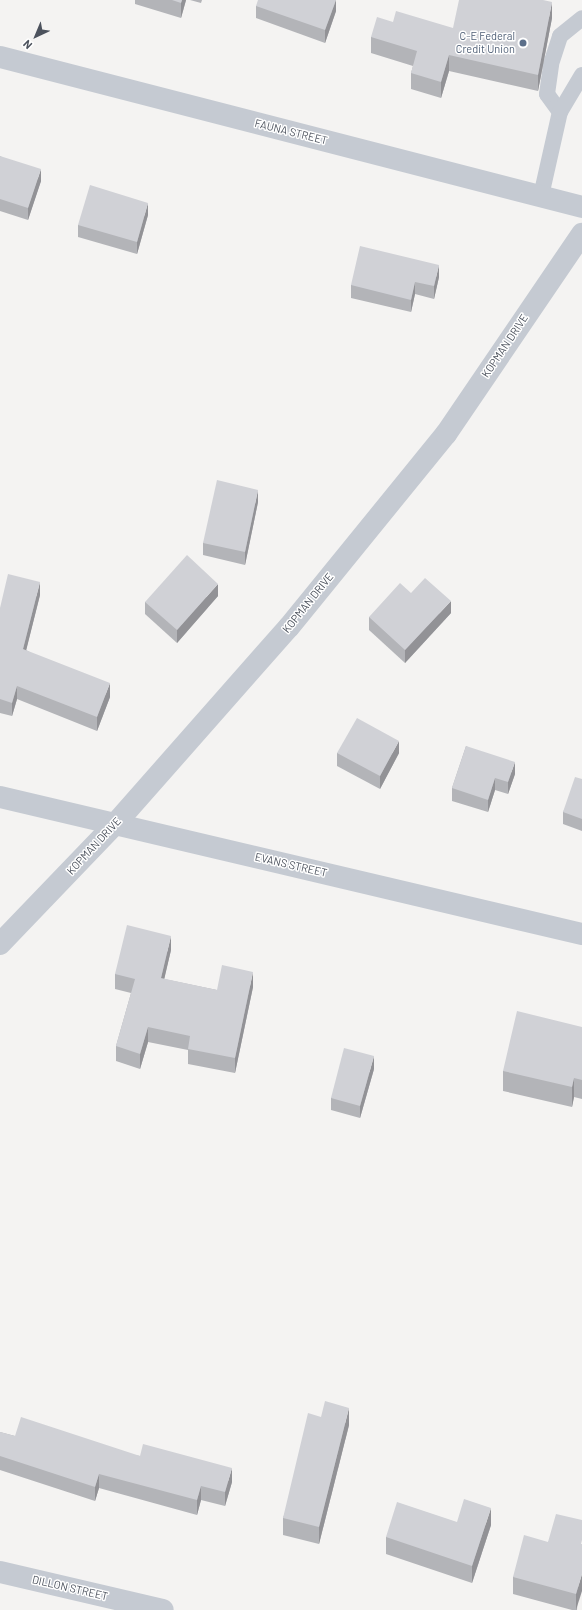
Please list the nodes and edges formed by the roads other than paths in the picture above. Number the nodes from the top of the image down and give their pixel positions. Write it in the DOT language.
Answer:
graph roads {
  1 [pos="582,18"];
  2 [pos="0,57"];
  3 [pos="582,75"];
  4 [pos="560,112"];
  5 [pos="541,196"];
  6 [pos="582,207"];
  7 [pos="582,234"];
  8 [pos="0,797"];
  9 [pos="116,823"];
  10 [pos="582,934"];
  11 [pos="0,944"];
  12 [pos="0,1572"];
  13 [pos="163,1610"];
  1 -- 4 [label="lane"];
  2 -- 5 [label="street, FAUNA STREET"];
  3 -- 4 [label="lane"];
  4 -- 5 [label="lane"];
  5 -- 6 [label="street, FAUNA STREET"];
  7 -- 9 [label="street, KOPMAN DRIVE"];
  8 -- 9 [label="street, EVANS STREET"];
  9 -- 10 [label="street, EVANS STREET"];
  9 -- 11 [label="street, KOPMAN DRIVE"];
  12 -- 13 [label="street, DILLON STREET"];
}
